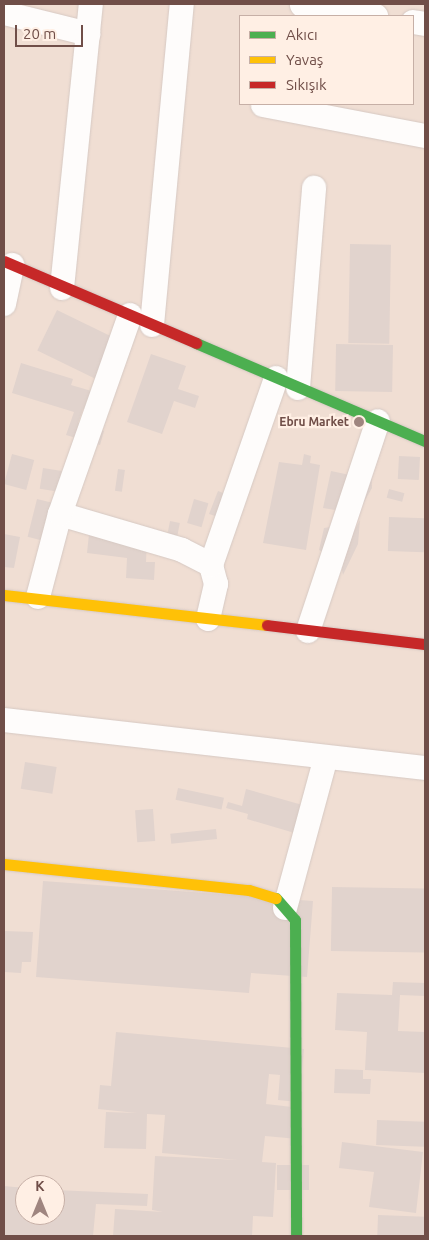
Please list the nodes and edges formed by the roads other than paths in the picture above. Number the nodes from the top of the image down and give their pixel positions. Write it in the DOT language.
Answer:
graph roads {
  1 [pos="91,4"];
  2 [pos="182,4"];
  3 [pos="302,4"];
  4 [pos="337,7"];
  5 [pos="4,13"];
  6 [pos="372,15"];
  7 [pos="88,34"];
  8 [pos="263,105"];
  9 [pos="425,136"];
  10 [pos="314,188"];
  11 [pos="8,263"];
  12 [pos="62,288"];
  13 [pos="4,304"];
  14 [pos="130,315"];
  15 [pos="152,325"];
  16 [pos="276,378"];
  17 [pos="298,388"];
  18 [pos="378,421"];
  19 [pos="425,441"];
  20 [pos="60,514"];
  21 [pos="210,565"];
  22 [pos="4,588"];
  23 [pos="4,595"];
  24 [pos="38,596"];
  25 [pos="208,619"];
  26 [pos="308,632"];
  27 [pos="425,644"];
  28 [pos="4,720"];
  29 [pos="326,757"];
  30 [pos="425,768"];
  31 [pos="4,864"];
  32 [pos="285,908"];
  33 [pos="296,1236"];
  1 -- 7 [label="street"];
  2 -- 15 [label="street"];
  3 -- 4 [label="street"];
  4 -- 6 [label="street"];
  5 -- 7 [label="street"];
  7 -- 12 [label="street"];
  8 -- 9 [label="street"];
  10 -- 17 [label="street"];
  11 -- 12 [label="main road"];
  11 -- 13 [label="street"];
  12 -- 14 [label="main road"];
  14 -- 15 [label="main road"];
  14 -- 20 [label="street"];
  15 -- 16 [label="main road"];
  16 -- 17 [label="main road"];
  16 -- 21 [label="street"];
  17 -- 18 [label="main road"];
  18 -- 19 [label="main road"];
  18 -- 26 [label="street"];
  20 -- 21 [label="street"];
  20 -- 24 [label="street"];
  21 -- 25 [label="street"];
  22 -- 24 [label="main road"];
  23 -- 24 [label="main road"];
  24 -- 25 [label="main road"];
  25 -- 26 [label="main road"];
  26 -- 27 [label="main road"];
  28 -- 29 [label="street"];
  29 -- 30 [label="street"];
  29 -- 32 [label="street"];
  31 -- 32 [label="main road"];
  32 -- 33 [label="main road"];
}
